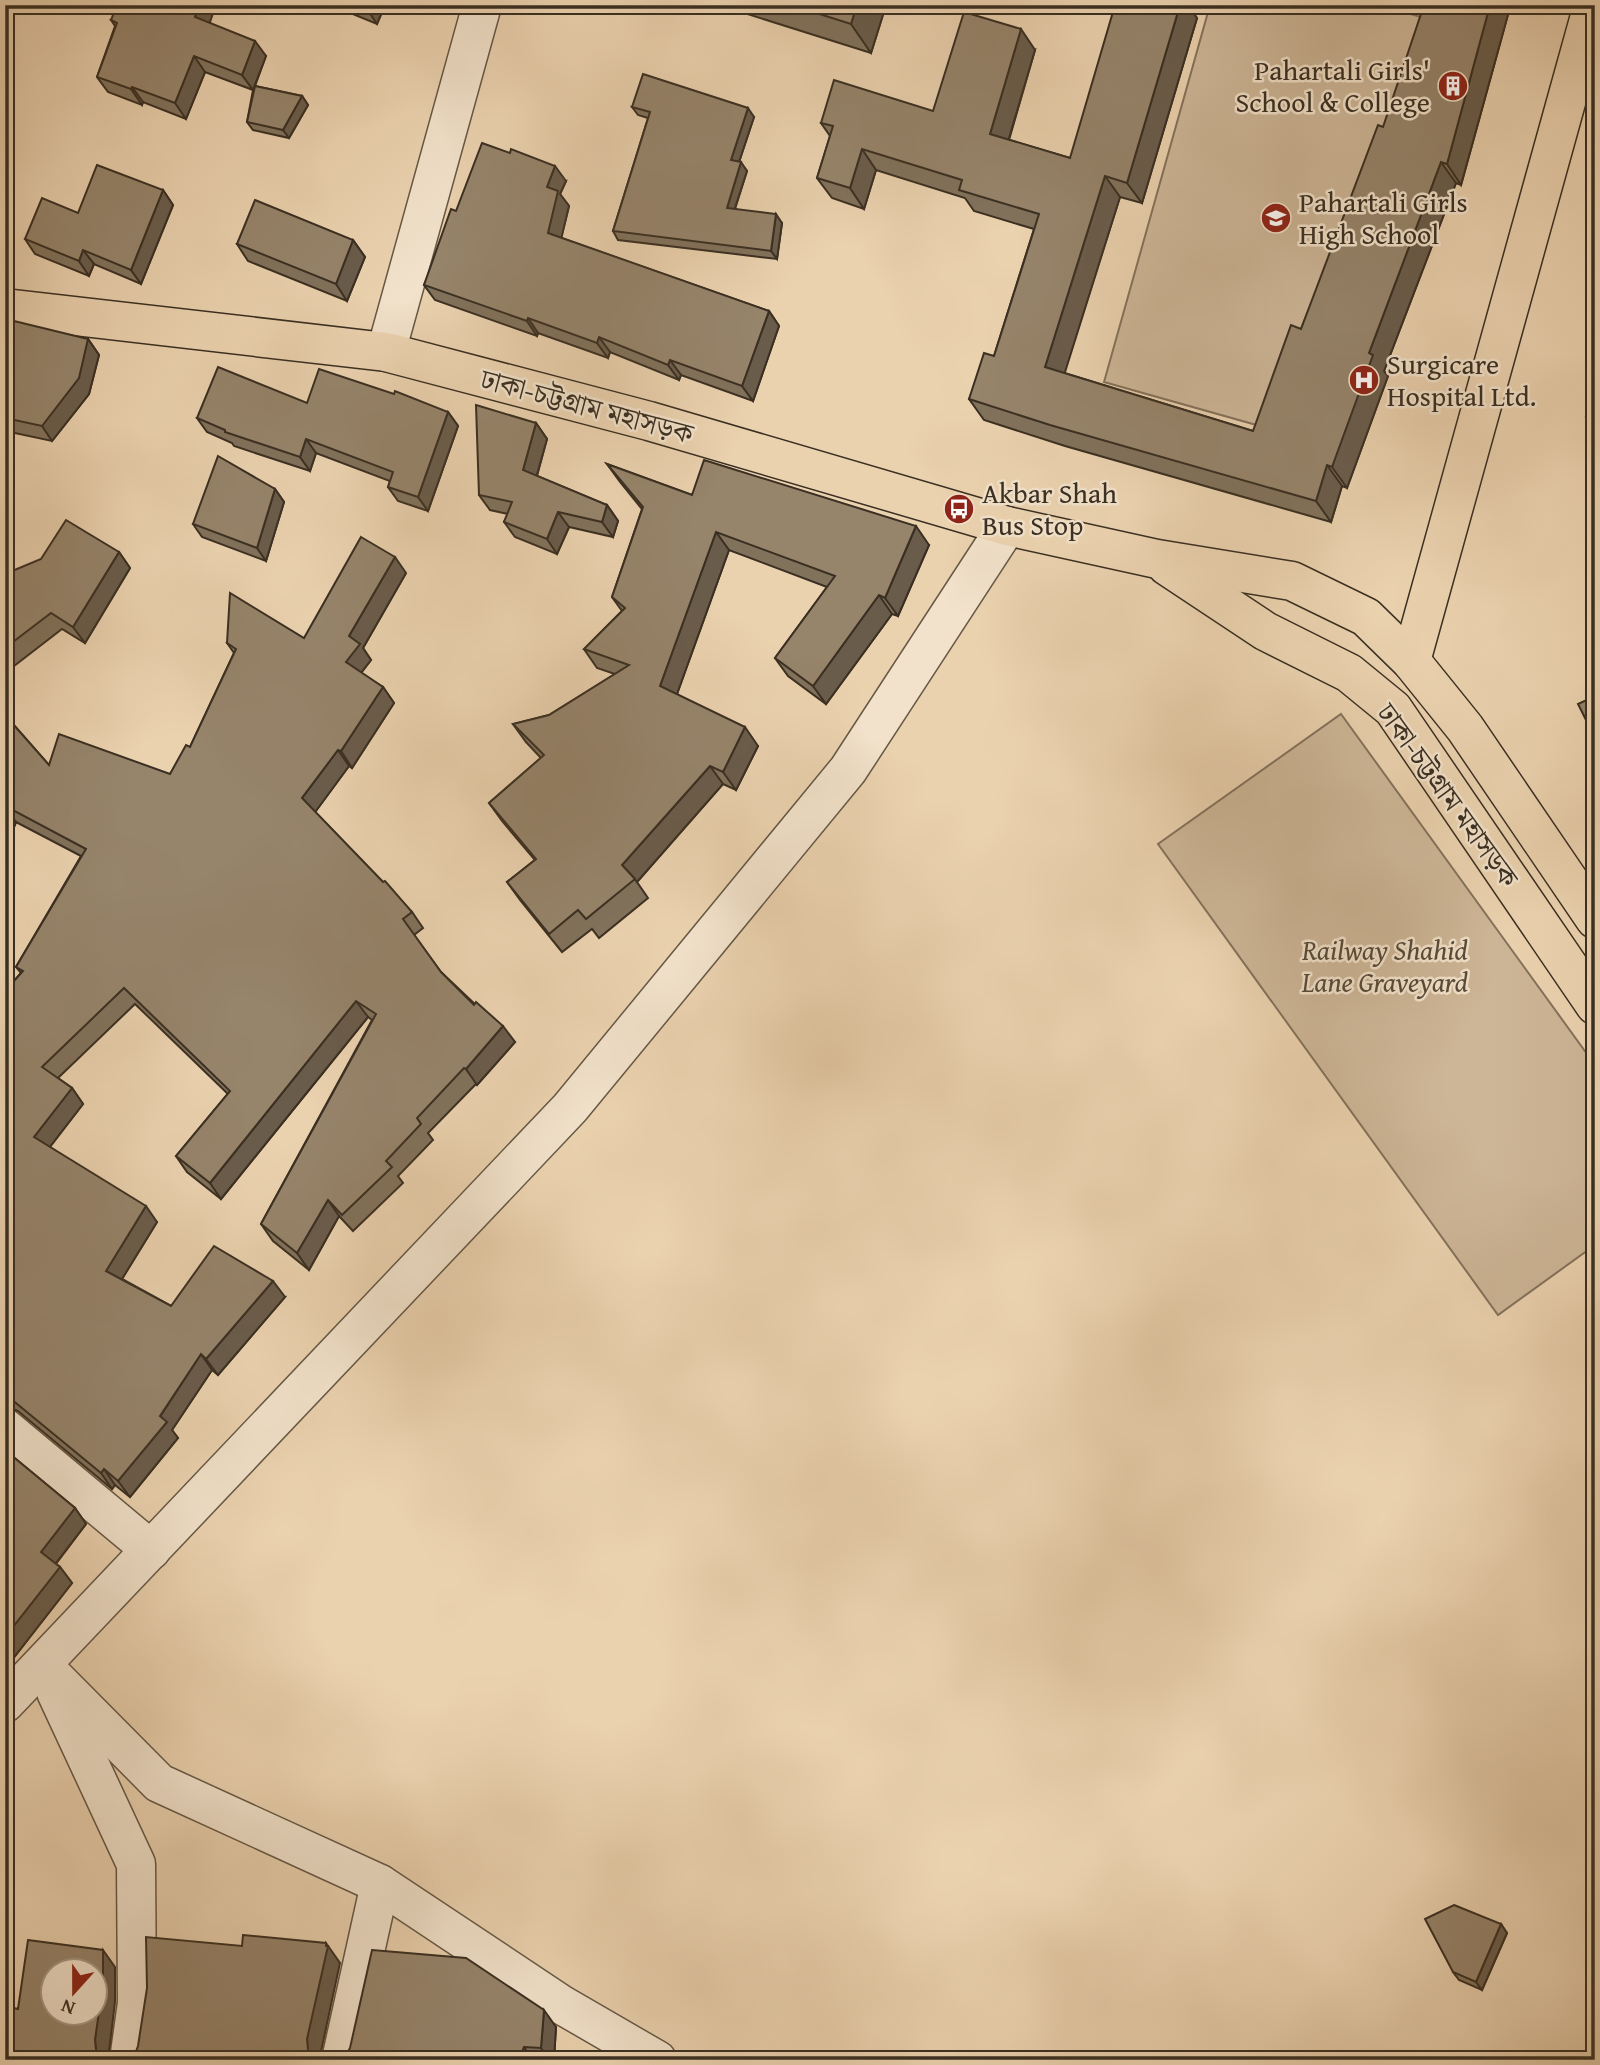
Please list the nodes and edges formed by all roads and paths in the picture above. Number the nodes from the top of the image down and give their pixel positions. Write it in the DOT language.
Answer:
graph roads {
  1 [pos="481,5"];
  2 [pos="1592,5"];
  3 [pos="5,308"];
  4 [pos="386,352"];
  5 [pos="1007,526"];
  6 [pos="1157,559"];
  7 [pos="1411,662"];
  8 [pos="1595,919"];
  9 [pos="1595,1005"];
  10 [pos="5,1428"];
  11 [pos="151,1550"];
  12 [pos="43,1666"];
  13 [pos="5,1703"];
  14 [pos="380,1884"];
  15 [pos="633,2054"];
  16 [pos="129,2060"];
  17 [pos="341,2060"];
  1 -- 4 [label="street"];
  2 -- 7 [label="main road"];
  3 -- 4 [label="main road, ঢাকা-চট্টগ্রাম মহাসড়ক"];
  4 -- 5 [label="main road, ঢাকা-চট্টগ্রাম মহাসড়ক"];
  5 -- 6 [label="main road, ঢাকা-চট্টগ্রাম মহাসড়ক"];
  5 -- 11 [label="street"];
  6 -- 7 [label="main road, ঢাকা-চট্টগ্রাম মহাসড়ক"];
  6 -- 9 [label="main road, ঢাকা-চট্টগ্রাম মহাসড়ক"];
  7 -- 8 [label="main road, ঢাকা-চট্টগ্রাম মহাসড়ক"];
  10 -- 11 [label="street"];
  11 -- 12 [label="street"];
  12 -- 13 [label="street"];
  12 -- 14 [label="street"];
  12 -- 16 [label="street"];
  14 -- 15 [label="street"];
  14 -- 17 [label="street"];
}
